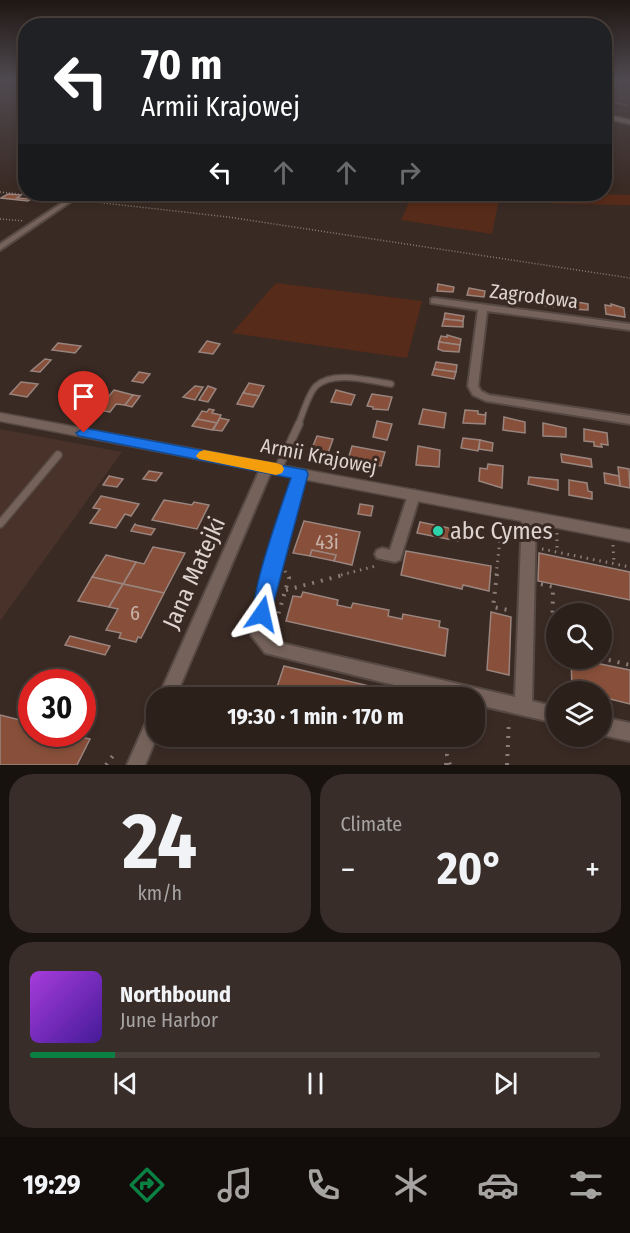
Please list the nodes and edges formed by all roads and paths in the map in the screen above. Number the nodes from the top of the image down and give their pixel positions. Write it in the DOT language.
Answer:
graph roads {
  1 [pos="612,118"];
  2 [pos="630,122"];
  3 [pos="0,192"];
  4 [pos="18,194"];
  5 [pos="68,201"];
  6 [pos="79,201"];
  7 [pos="0,219"];
  8 [pos="36,222"];
  9 [pos="0,248"];
  10 [pos="630,278"];
  11 [pos="434,301"];
  12 [pos="483,308"];
  13 [pos="630,327"];
  14 [pos="391,384"];
  15 [pos="0,417"];
  16 [pos="630,420"];
  17 [pos="58,455"];
  18 [pos="272,468"];
  19 [pos="300,474"];
  20 [pos="414,495"];
  21 [pos="529,517"];
  22 [pos="502,520"];
  23 [pos="0,524"];
  24 [pos="557,531"];
  25 [pos="630,537"];
  26 [pos="613,542"];
  27 [pos="528,546"];
  28 [pos="557,552"];
  29 [pos="382,554"];
  30 [pos="614,563"];
  31 [pos="280,564"];
  32 [pos="630,567"];
  33 [pos="527,581"];
  34 [pos="286,590"];
  35 [pos="553,603"];
  36 [pos="526,614"];
  37 [pos="273,633"];
  38 [pos="612,661"];
  39 [pos="630,665"];
  40 [pos="171,687"];
  41 [pos="517,706"];
  42 [pos="546,713"];
  43 [pos="612,728"];
  44 [pos="630,732"];
  45 [pos="146,742"];
  46 [pos="448,747"];
  47 [pos="115,753"];
  48 [pos="106,765"];
  49 [pos="136,765"];
  50 [pos="448,765"];
  51 [pos="507,765"];
  1 -- 2 [label="street"];
  3 -- 4 [label="path"];
  5 -- 8 [label="street"];
  6 -- 10 [label="path"];
  7 -- 8 [label="path"];
  8 -- 9 [label="street"];
  11 -- 12 [label="street, Zagrodowa"];
  12 -- 13 [label="street, Zagrodowa"];
  12 -- 16 [label="street"];
  14 -- 18 [label="lane"];
  15 -- 18 [label="street, Armii Krajowej"];
  17 -- 23 [label="lane"];
  18 -- 19 [label="street, Armii Krajowej"];
  18 -- 40 [label="street, Jana Matejki"];
  19 -- 20 [label="street, Armii Krajowej"];
  19 -- 41 [label="street"];
  20 -- 21 [label="street, Armii Krajowej"];
  20 -- 29 [label="street"];
  21 -- 25 [label="street, Armii Krajowej"];
  21 -- 27 [label="street"];
  22 -- 36 [label="path"];
  24 -- 28 [label="path"];
  26 -- 30 [label="path"];
  27 -- 28 [label="path"];
  27 -- 33 [label="street"];
  28 -- 30 [label="path"];
  29 -- 34 [label="path"];
  30 -- 32 [label="path"];
  31 -- 34 [label="path"];
  33 -- 35 [label="path"];
  33 -- 36 [label="street"];
  34 -- 37 [label="path"];
  36 -- 41 [label="street"];
  38 -- 39 [label="path"];
  41 -- 42 [label="street"];
  41 -- 51 [label="path"];
  43 -- 44 [label="street"];
  45 -- 49 [label="street"];
  46 -- 50 [label="path"];
  47 -- 48 [label="path"];
}
